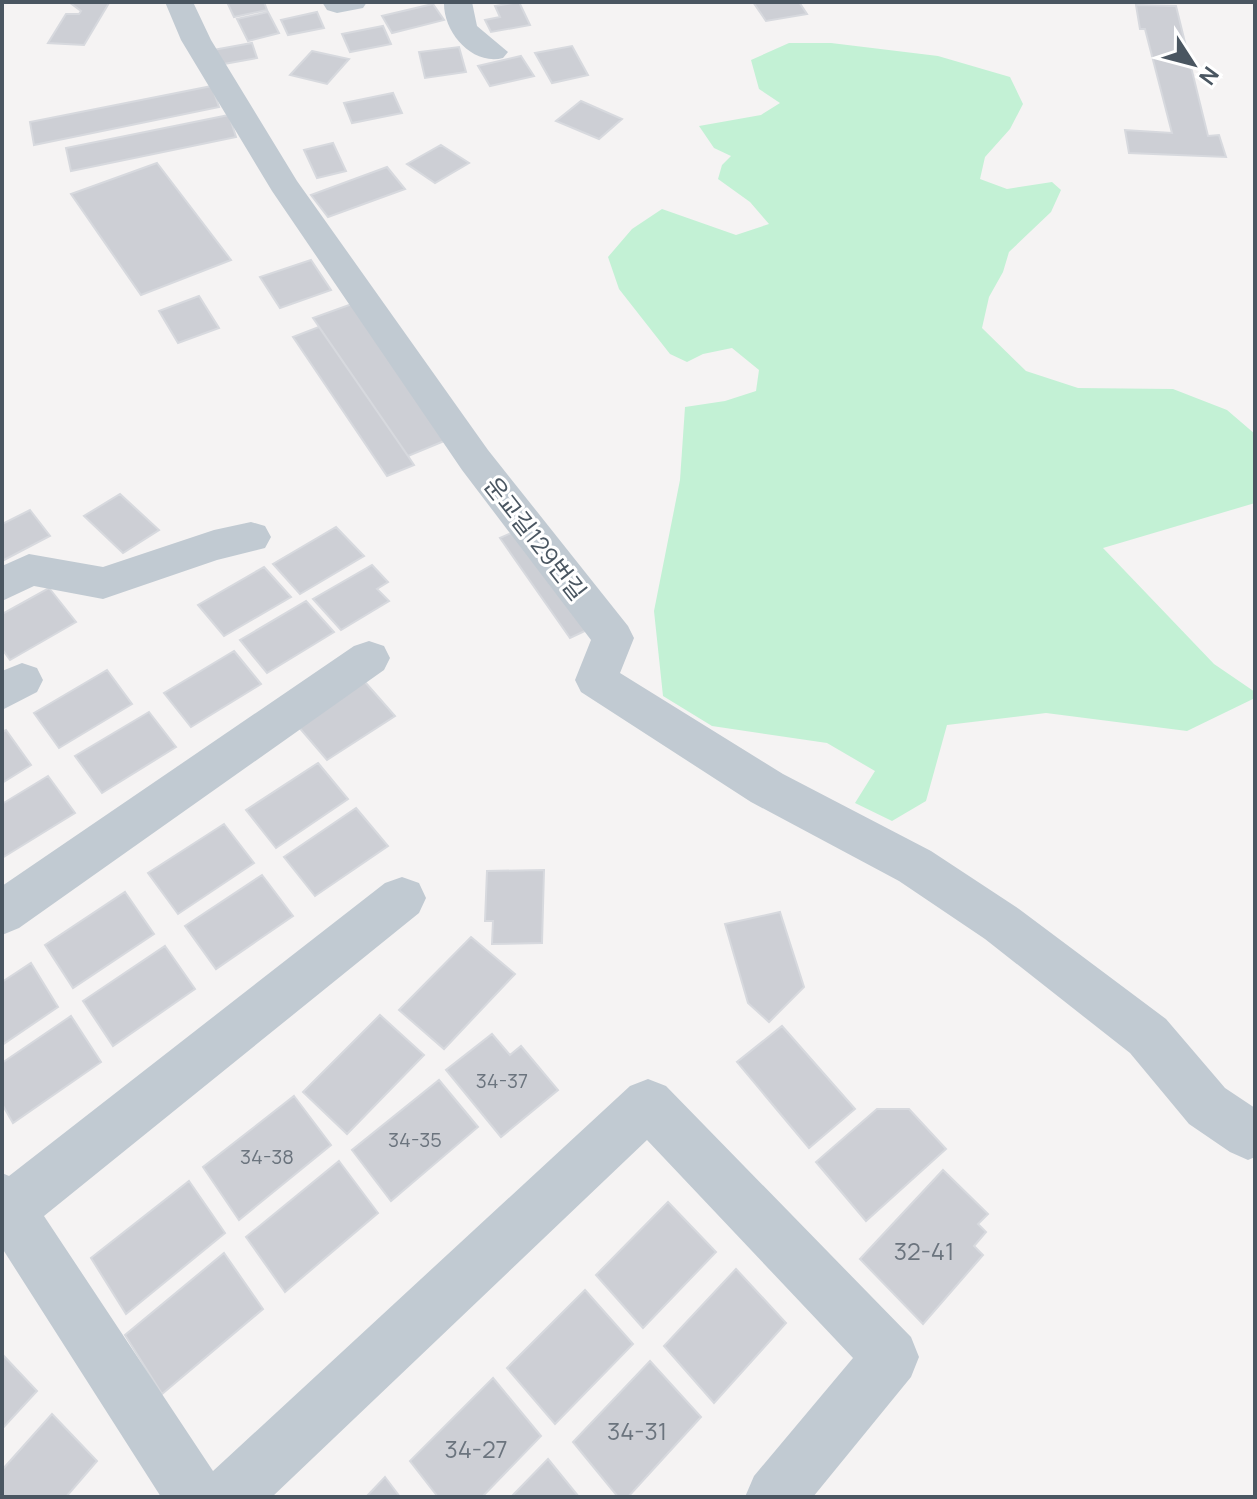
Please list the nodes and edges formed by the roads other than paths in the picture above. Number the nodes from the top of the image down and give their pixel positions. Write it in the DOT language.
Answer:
graph roads {
  1 [pos="179,2"];
  2 [pos="336,2"];
  3 [pos="353,2"];
  4 [pos="458,2"];
  5 [pos="493,52"];
  6 [pos="251,537"];
  7 [pos="2,585"];
  8 [pos="369,658"];
  9 [pos="402,898"];
  10 [pos="2,913"];
  11 [pos="1248,1134"];
  12 [pos="4,1209"];
  13 [pos="195,1497"];
  14 [pos="229,1497"];
  15 [pos="775,1497"];
  1 -- 11 [label="street, 운교길129번길"];
  2 -- 3 [label="street"];
  4 -- 5 [label="street"];
  6 -- 7 [label="street"];
  8 -- 10 [label="street"];
  9 -- 12 [label="street"];
  12 -- 13 [label="street"];
  14 -- 15 [label="street"];
}
